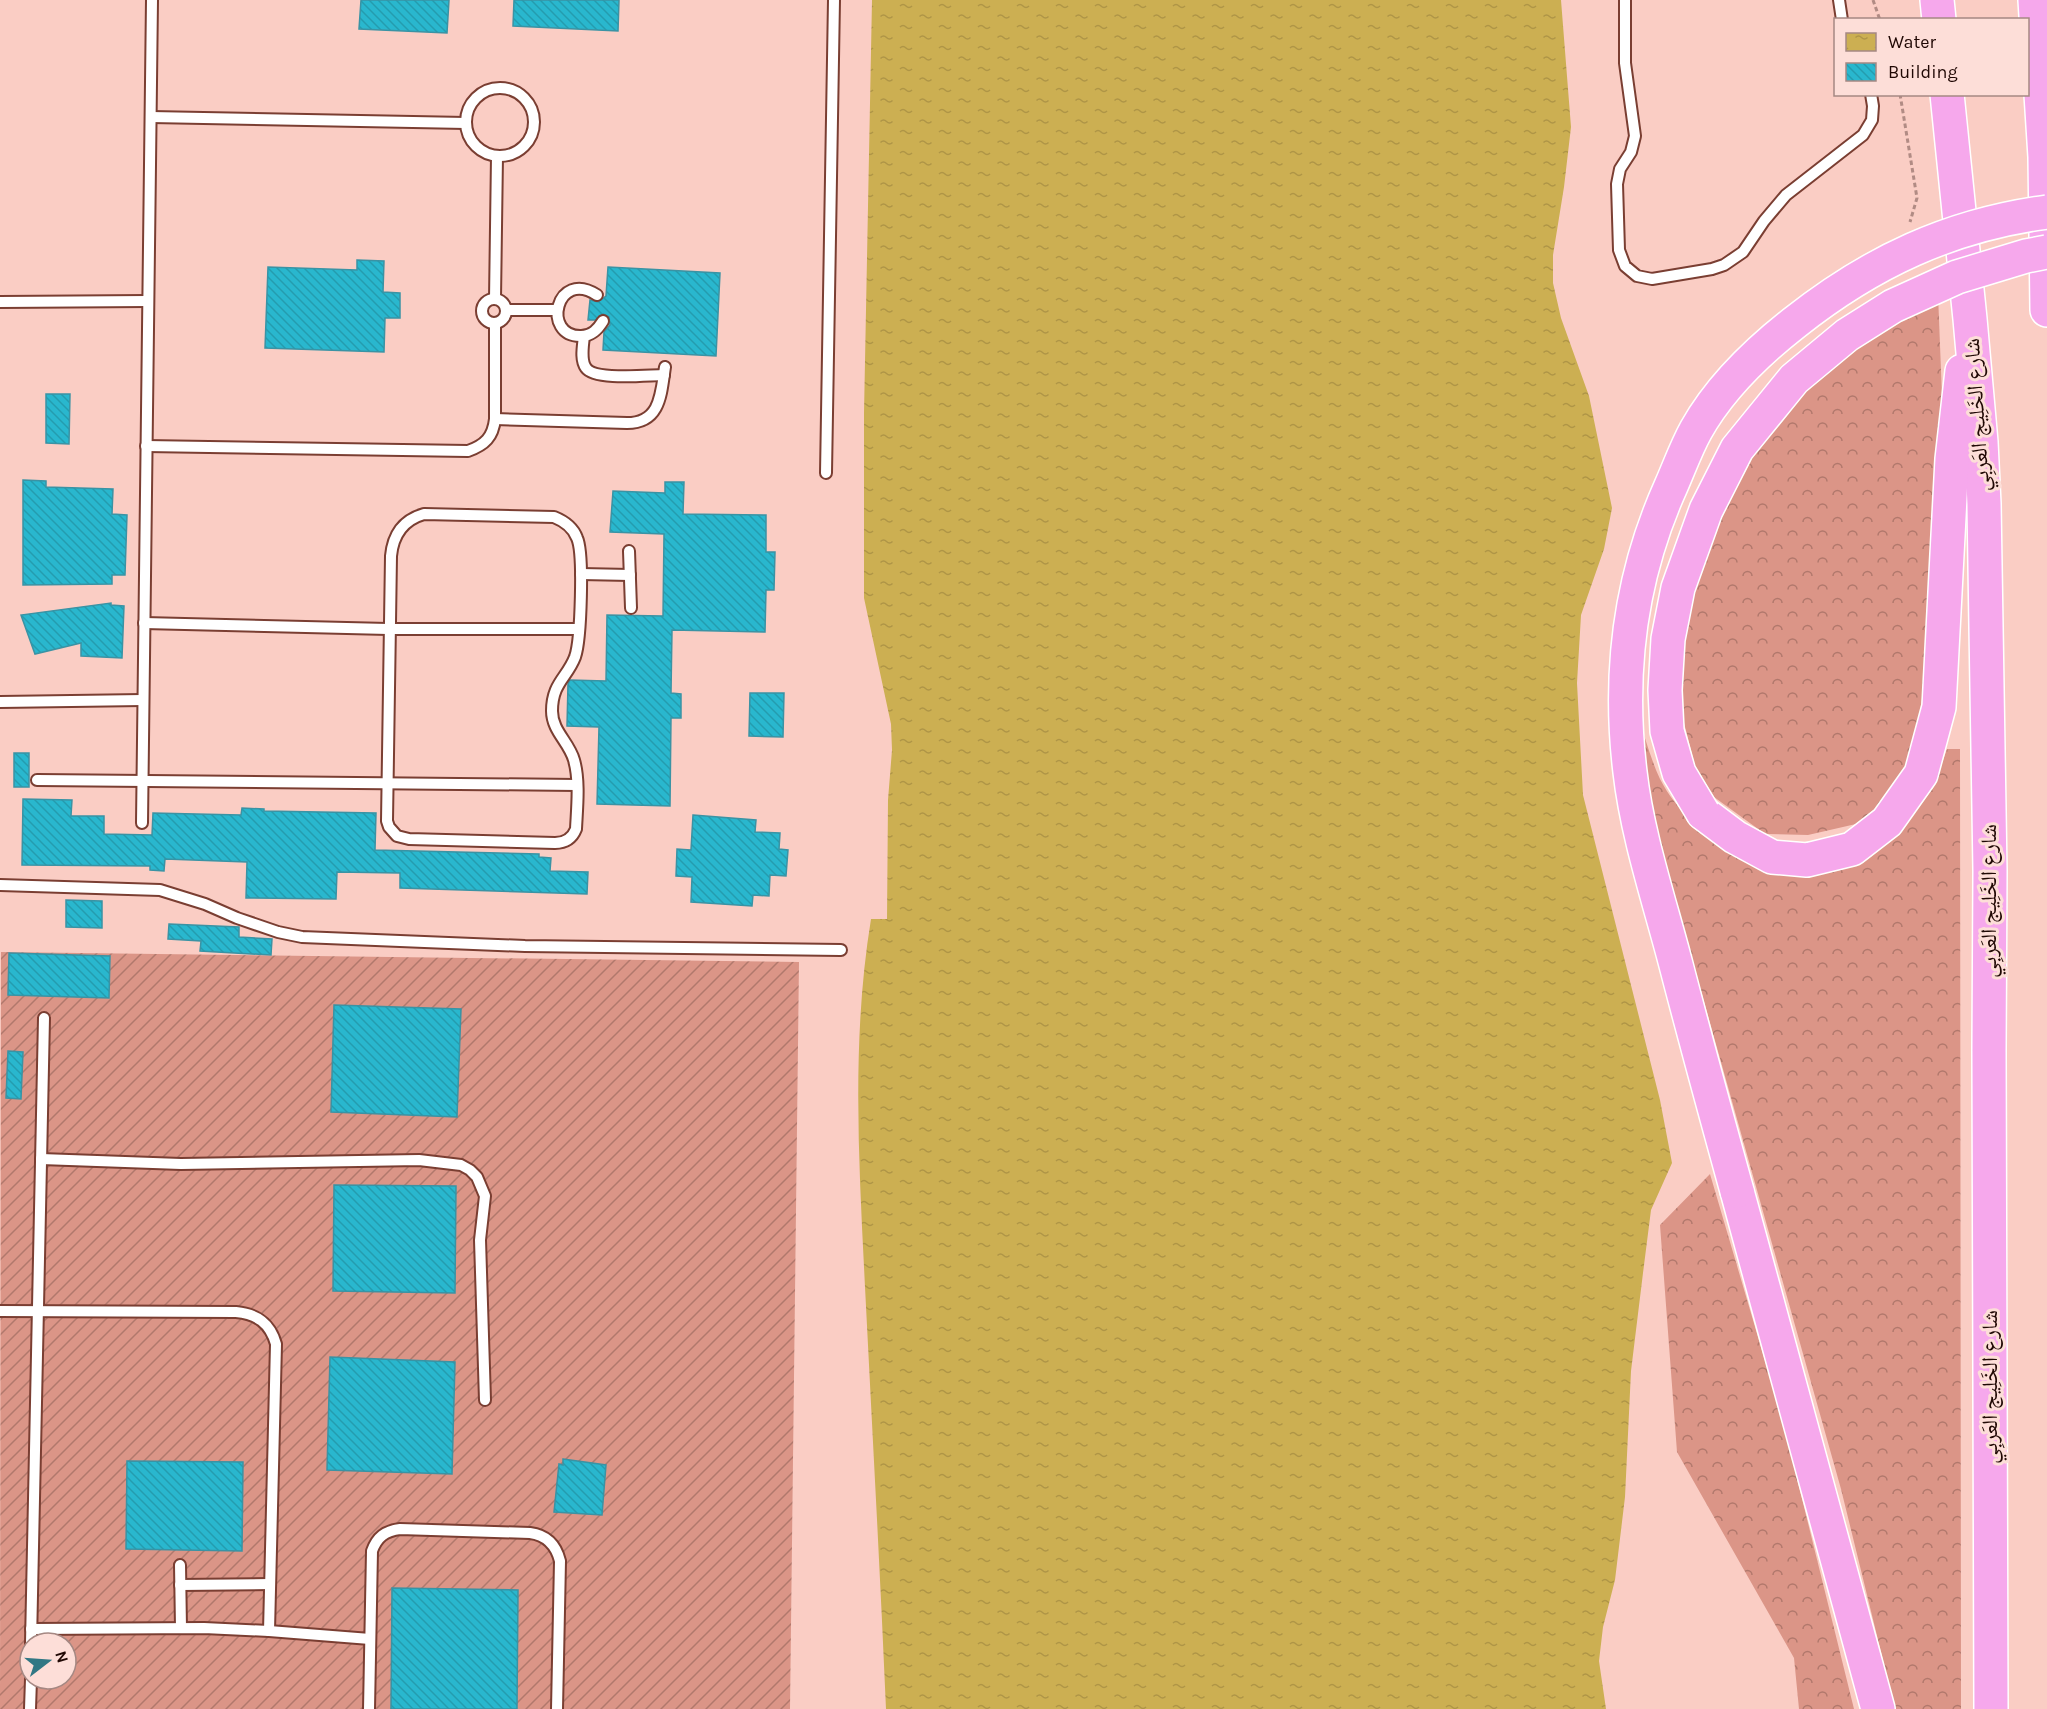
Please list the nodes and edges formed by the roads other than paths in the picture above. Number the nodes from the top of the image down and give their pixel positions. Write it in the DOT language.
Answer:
graph roads {
  1 [pos="152,0"];
  2 [pos="834,0"];
  3 [pos="1625,0"];
  4 [pos="1839,0"];
  5 [pos="1937,0"];
  6 [pos="2035,0"];
  7 [pos="1842,18"];
  8 [pos="1939,18"];
  9 [pos="1871,96"];
  10 [pos="1947,96"];
  11 [pos="152,117"];
  12 [pos="466,123"];
  13 [pos="497,156"];
  14 [pos="2047,212"];
  15 [pos="2047,252"];
  16 [pos="597,295"];
  17 [pos="495,299"];
  18 [pos="148,301"];
  19 [pos="0,302"];
  20 [pos="506,310"];
  21 [pos="557,310"];
  22 [pos="2047,310"];
  23 [pos="1970,319"];
  24 [pos="603,321"];
  25 [pos="495,322"];
  26 [pos="584,336"];
  27 [pos="495,419"];
  28 [pos="146,446"];
  29 [pos="826,473"];
  30 [pos="629,550"];
  31 [pos="581,574"];
  32 [pos="630,575"];
  33 [pos="631,608"];
  34 [pos="144,623"];
  35 [pos="388,628"];
  36 [pos="578,629"];
  37 [pos="143,700"];
  38 [pos="0,702"];
  39 [pos="37,780"];
  40 [pos="142,780"];
  41 [pos="386,783"];
  42 [pos="577,785"];
  43 [pos="141,823"];
  44 [pos="0,885"];
  45 [pos="842,950"];
  46 [pos="44,1018"];
  47 [pos="41,1159"];
  48 [pos="0,1311"];
  49 [pos="39,1311"];
  50 [pos="485,1400"];
  51 [pos="180,1564"];
  52 [pos="270,1584"];
  53 [pos="180,1586"];
  54 [pos="180,1628"];
  55 [pos="31,1629"];
  56 [pos="269,1631"];
  57 [pos="370,1639"];
  58 [pos="31,1691"];
  59 [pos="30,1709"];
  60 [pos="369,1709"];
  61 [pos="557,1709"];
  62 [pos="1878,1709"];
  63 [pos="1991,1709"];
  1 -- 11 [label="lane"];
  2 -- 29 [label="lane"];
  3 -- 9 [label="lane"];
  4 -- 7 [label="lane"];
  5 -- 8 [label="highway"];
  6 -- 22 [label="highway"];
  10 -- 23 [label="highway, شارع الخَلِيج العَربِي"];
  11 -- 12 [label="lane"];
  11 -- 18 [label="lane"];
  12 -- 13 [label="lane"];
  12 -- 13 [label="lane"];
  13 -- 17 [label="lane"];
  14 -- 62 [label="highway, bridge"];
  15 -- 23 [label="highway, bridge"];
  16 -- 21 [label="lane"];
  17 -- 20 [label="lane"];
  17 -- 25 [label="lane"];
  18 -- 19 [label="lane"];
  18 -- 28 [label="lane"];
  20 -- 21 [label="lane"];
  20 -- 25 [label="lane"];
  21 -- 26 [label="lane"];
  23 -- 63 [label="highway, شارع الخَلِيج العَربِي"];
  24 -- 26 [label="lane"];
  25 -- 27 [label="lane"];
  26 -- 27 [label="lane"];
  27 -- 28 [label="lane"];
  28 -- 34 [label="lane"];
  30 -- 32 [label="lane"];
  31 -- 32 [label="lane"];
  31 -- 35 [label="lane"];
  31 -- 36 [label="lane"];
  32 -- 33 [label="lane"];
  34 -- 35 [label="lane"];
  34 -- 37 [label="lane"];
  35 -- 36 [label="lane"];
  35 -- 41 [label="lane"];
  36 -- 42 [label="lane"];
  37 -- 38 [label="lane"];
  37 -- 40 [label="lane"];
  39 -- 40 [label="lane"];
  40 -- 41 [label="lane"];
  40 -- 43 [label="lane"];
  41 -- 42 [label="lane"];
  41 -- 42 [label="lane"];
  44 -- 45 [label="lane"];
  46 -- 47 [label="lane"];
  47 -- 49 [label="lane"];
  47 -- 50 [label="lane"];
  48 -- 49 [label="lane"];
  49 -- 52 [label="lane"];
  49 -- 55 [label="lane"];
  51 -- 53 [label="lane"];
  52 -- 53 [label="lane"];
  52 -- 56 [label="lane"];
  53 -- 54 [label="lane"];
  54 -- 55 [label="lane"];
  54 -- 56 [label="lane"];
  56 -- 57 [label="lane"];
  57 -- 60 [label="lane"];
  57 -- 61 [label="lane"];
  58 -- 59 [label="lane"];
}
